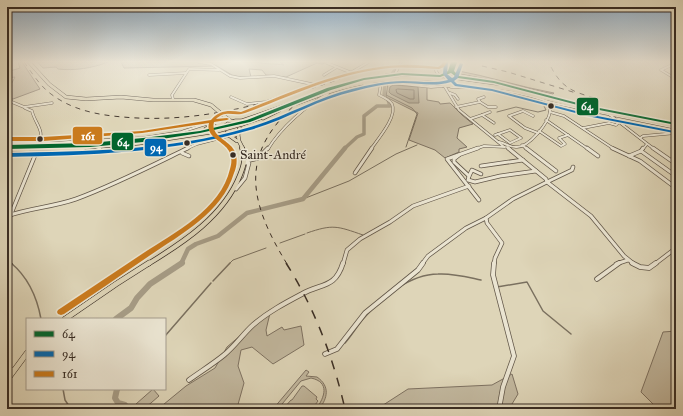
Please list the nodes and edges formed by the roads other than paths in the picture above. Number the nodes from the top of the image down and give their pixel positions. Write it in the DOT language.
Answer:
graph roads {
  1 [pos="47,81"];
  2 [pos="181,81"];
  3 [pos="299,81"];
  4 [pos="327,81"];
  5 [pos="355,81"];
  6 [pos="364,81"];
  7 [pos="449,81"];
  8 [pos="450,81"];
  9 [pos="453,81"];
  10 [pos="483,81"];
  11 [pos="382,83"];
  12 [pos="316,85"];
  13 [pos="231,97"];
  14 [pos="484,97"];
  15 [pos="306,98"];
  16 [pos="173,99"];
  17 [pos="458,99"];
  18 [pos="7,100"];
  19 [pos="480,102"];
  20 [pos="550,102"];
  21 [pos="52,103"];
  22 [pos="297,103"];
  23 [pos="288,106"];
  24 [pos="24,107"];
  25 [pos="456,107"];
  26 [pos="496,107"];
  27 [pos="279,110"];
  28 [pos="219,112"];
  29 [pos="490,112"];
  30 [pos="550,112"];
  31 [pos="482,115"];
  32 [pos="610,115"];
  33 [pos="533,116"];
  34 [pos="229,120"];
  35 [pos="470,120"];
  36 [pos="546,120"];
  37 [pos="235,121"];
  38 [pos="619,122"];
  39 [pos="221,123"];
  40 [pos="494,123"];
  41 [pos="242,124"];
  42 [pos="676,127"];
  43 [pos="583,128"];
  44 [pos="241,129"];
  45 [pos="216,130"];
  46 [pos="538,132"];
  47 [pos="223,133"];
  48 [pos="676,133"];
  49 [pos="238,134"];
  50 [pos="497,134"];
  51 [pos="568,135"];
  52 [pos="229,136"];
  53 [pos="156,138"];
  54 [pos="221,138"];
  55 [pos="640,138"];
  56 [pos="7,143"];
  57 [pos="38,144"];
  58 [pos="501,144"];
  59 [pos="647,144"];
  60 [pos="118,145"];
  61 [pos="522,145"];
  62 [pos="507,146"];
  63 [pos="94,147"];
  64 [pos="7,148"];
  65 [pos="190,148"];
  66 [pos="100,149"];
  67 [pos="28,150"];
  68 [pos="641,151"];
  69 [pos="7,153"];
  70 [pos="36,153"];
  71 [pos="183,153"];
  72 [pos="176,154"];
  73 [pos="459,154"];
  74 [pos="189,156"];
  75 [pos="598,156"];
  76 [pos="629,156"];
  77 [pos="523,160"];
  78 [pos="161,162"];
  79 [pos="244,162"];
  80 [pos="676,164"];
  81 [pos="481,166"];
  82 [pos="573,167"];
  83 [pos="536,171"];
  84 [pos="556,171"];
  85 [pos="355,173"];
  86 [pos="481,174"];
  87 [pos="469,176"];
  88 [pos="676,176"];
  89 [pos="547,182"];
  90 [pos="469,186"];
  91 [pos="235,188"];
  92 [pos="676,188"];
  93 [pos="479,200"];
  94 [pos="11,214"];
  95 [pos="7,216"];
  96 [pos="486,218"];
  97 [pos="676,248"];
  98 [pos="628,260"];
  99 [pos="598,279"];
  100 [pos="66,318"];
  101 [pos="26,354"];
  102 [pos="325,354"];
  103 [pos="7,364"];
  104 [pos="13,370"];
  105 [pos="7,380"];
  106 [pos="189,380"];
  107 [pos="499,409"];
  1 -- 16 [label="main road"];
  2 -- 16 [label="street"];
  3 -- 12 [label="street"];
  4 -- 12 [label="street"];
  5 -- 15 [label="highway"];
  6 -- 22 [label="highway"];
  7 -- 11 [label="street"];
  7 -- 17 [label="street"];
  7 -- 25 [label="street"];
  8 -- 20 [label="street"];
  9 -- 42 [label="highway"];
  10 -- 42 [label="highway"];
  11 -- 79 [label="street"];
  11 -- 85 [label="street"];
  12 -- 13 [label="street"];
  14 -- 19 [label="street"];
  16 -- 28 [label="main road"];
  18 -- 24 [label="street"];
  19 -- 25 [label="street"];
  19 -- 26 [label="street"];
  20 -- 30 [label="street"];
  20 -- 32 [label="street"];
  21 -- 24 [label="street"];
  23 -- 27 [label="highway"];
  23 -- 37 [label="highway"];
  23 -- 41 [label="highway"];
  24 -- 57 [label="street"];
  25 -- 35 [label="street"];
  27 -- 41 [label="highway"];
  27 -- 44 [label="highway"];
  28 -- 34 [label="main road"];
  28 -- 39 [label="main road"];
  29 -- 31 [label="street"];
  30 -- 36 [label="street"];
  30 -- 43 [label="street"];
  31 -- 35 [label="street"];
  31 -- 40 [label="street"];
  32 -- 38 [label="street"];
  32 -- 42 [label="street"];
  33 -- 46 [label="street"];
  34 -- 37 [label="main road"];
  34 -- 39 [label="main road"];
  35 -- 58 [label="street"];
  36 -- 46 [label="street"];
  36 -- 51 [label="street"];
  37 -- 44 [label="main road"];
  38 -- 43 [label="street"];
  38 -- 55 [label="street"];
  39 -- 47 [label="main road"];
  39 -- 53 [label="highway"];
  39 -- 57 [label="street"];
  41 -- 45 [label="highway, bridge"];
  43 -- 76 [label="street"];
  44 -- 49 [label="main road"];
  45 -- 53 [label="highway"];
  45 -- 67 [label="highway"];
  46 -- 51 [label="street"];
  46 -- 61 [label="street"];
  47 -- 52 [label="main road"];
  47 -- 54 [label="street"];
  47 -- 60 [label="highway"];
  48 -- 55 [label="street"];
  49 -- 52 [label="main road"];
  49 -- 79 [label="main road"];
  50 -- 50 [label="street"];
  51 -- 75 [label="street"];
  52 -- 54 [label="street"];
  52 -- 91 [label="main road"];
  53 -- 64 [label="highway"];
  54 -- 65 [label="street"];
  55 -- 59 [label="street"];
  56 -- 57 [label="street"];
  58 -- 62 [label="street"];
  58 -- 73 [label="street"];
  59 -- 68 [label="street"];
  59 -- 80 [label="street"];
  60 -- 63 [label="highway"];
  60 -- 66 [label="highway"];
  61 -- 62 [label="street"];
  61 -- 84 [label="street"];
  62 -- 77 [label="street"];
  63 -- 66 [label="highway"];
  63 -- 67 [label="highway"];
  64 -- 67 [label="highway"];
  65 -- 71 [label="street"];
  65 -- 72 [label="street"];
  66 -- 70 [label="street"];
  68 -- 76 [label="street"];
  68 -- 88 [label="street"];
  69 -- 70 [label="street"];
  70 -- 94 [label="street"];
  71 -- 72 [label="street"];
  71 -- 74 [label="street"];
  71 -- 78 [label="street"];
  72 -- 78 [label="street"];
  73 -- 87 [label="street"];
  73 -- 90 [label="street"];
  76 -- 92 [label="street"];
  77 -- 81 [label="street"];
  77 -- 83 [label="street"];
  78 -- 94 [label="street"];
  79 -- 91 [label="main road"];
  82 -- 89 [label="street"];
  83 -- 87 [label="street"];
  83 -- 89 [label="street"];
  86 -- 87 [label="street"];
  89 -- 96 [label="street"];
  89 -- 98 [label="street"];
  90 -- 93 [label="street"];
  90 -- 106 [label="street"];
  91 -- 100 [label="main road"];
  94 -- 95 [label="street"];
  96 -- 102 [label="street"];
  96 -- 107 [label="street"];
  97 -- 98 [label="street"];
  98 -- 99 [label="street"];
  101 -- 104 [label="main road"];
  103 -- 104 [label="street"];
  104 -- 105 [label="main road"];
}
